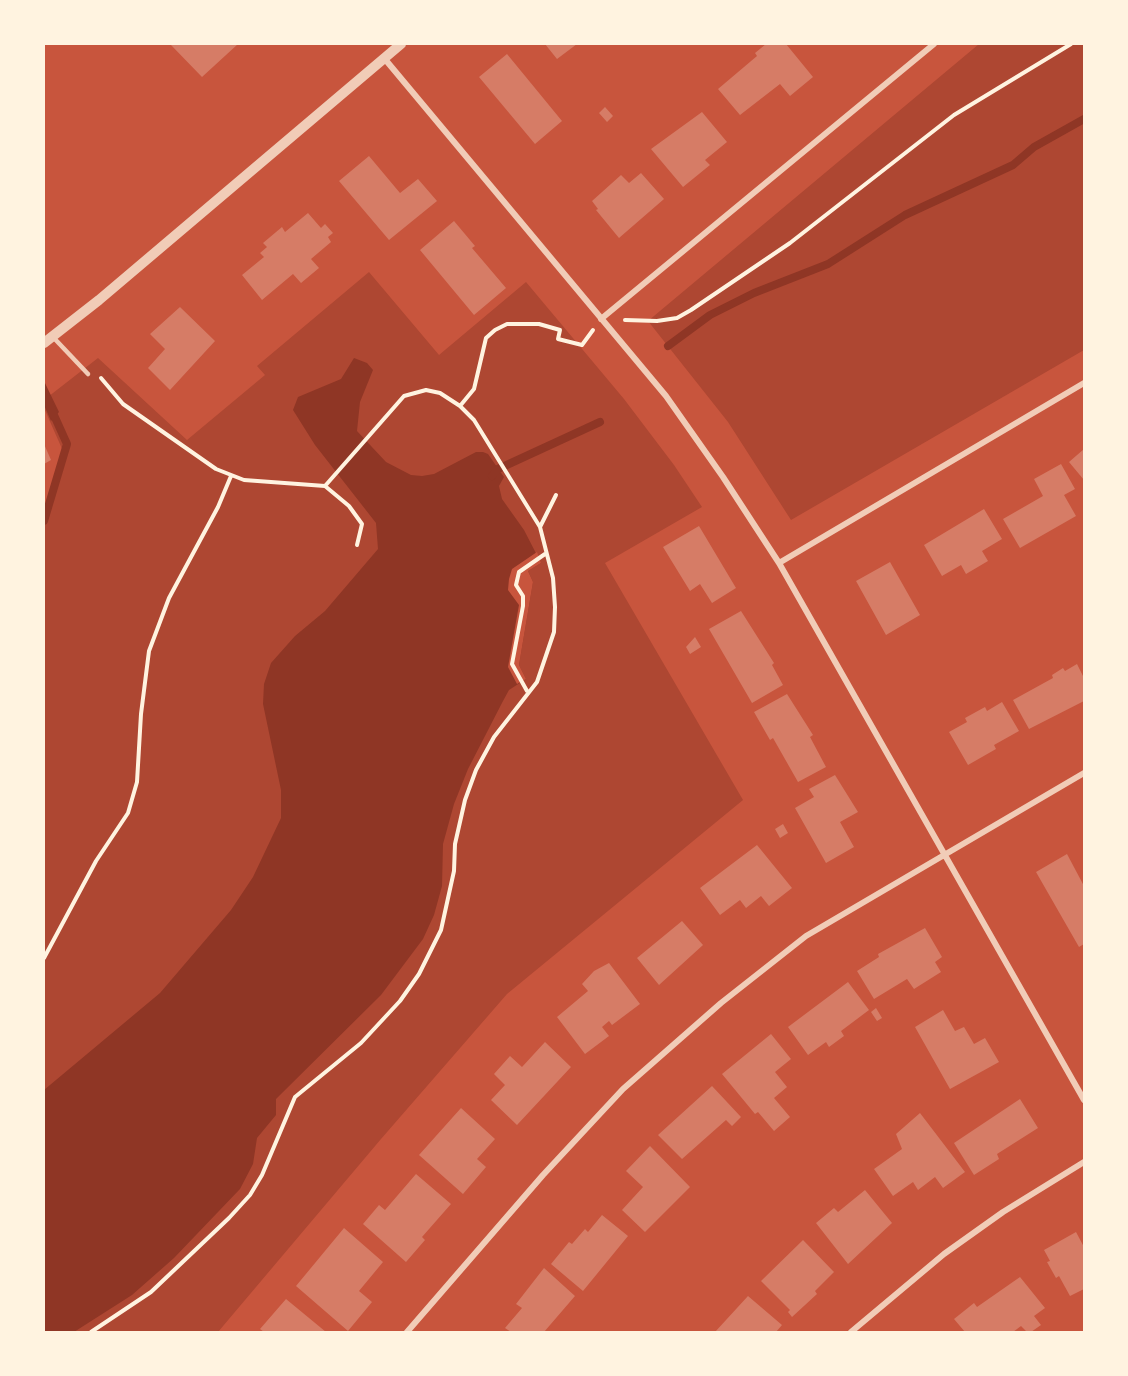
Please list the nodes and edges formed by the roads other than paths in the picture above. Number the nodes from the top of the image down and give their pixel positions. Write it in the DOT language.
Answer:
graph roads {
  1 [pos="400,44"];
  2 [pos="934,44"];
  3 [pos="383,58"];
  4 [pos="601,319"];
  5 [pos="48,339"];
  6 [pos="88,374"];
  7 [pos="1084,383"];
  8 [pos="778,563"];
  9 [pos="1084,772"];
  10 [pos="944,854"];
  11 [pos="1084,1100"];
  12 [pos="1084,1162"];
  13 [pos="407,1332"];
  14 [pos="851,1332"];
  1 -- 3 [label="street"];
  2 -- 4 [label="street"];
  3 -- 4 [label="street"];
  3 -- 5 [label="street"];
  4 -- 8 [label="street"];
  5 -- 6 [label="lane"];
  7 -- 8 [label="street"];
  8 -- 10 [label="street"];
  9 -- 10 [label="street"];
  10 -- 11 [label="street"];
  10 -- 13 [label="street"];
  12 -- 14 [label="street"];
}
